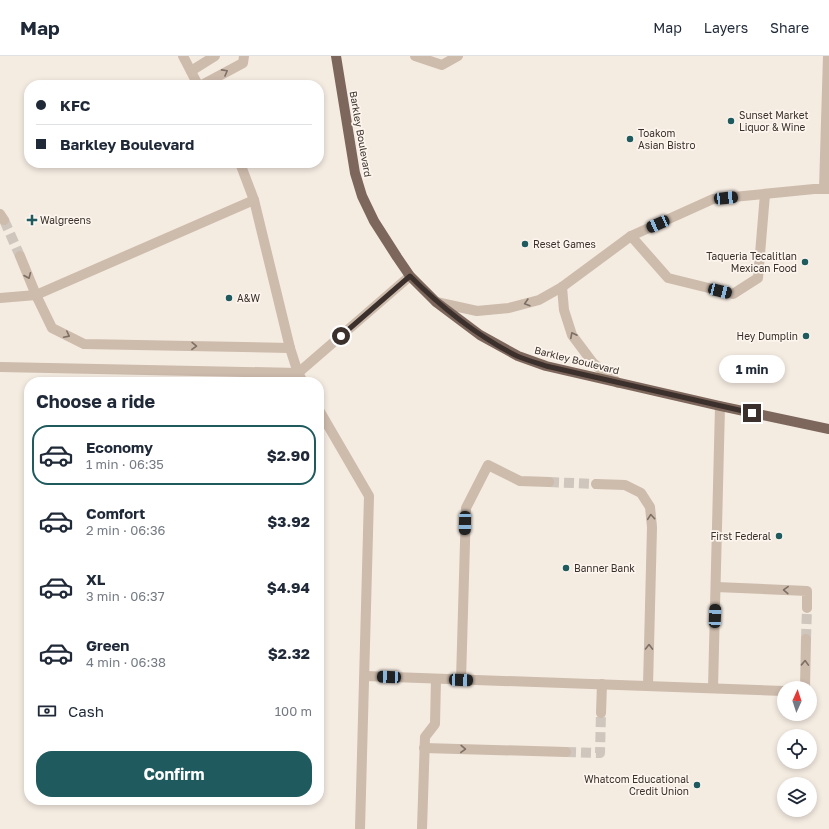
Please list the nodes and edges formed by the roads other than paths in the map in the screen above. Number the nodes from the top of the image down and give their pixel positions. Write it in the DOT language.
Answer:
graph roads {
  1 [pos="183,56"];
  2 [pos="215,56"];
  3 [pos="244,56"];
  4 [pos="336,56"];
  5 [pos="415,56"];
  6 [pos="458,56"];
  7 [pos="828,56"];
  8 [pos="191,71"];
  9 [pos="196,80"];
  10 [pos="211,80"];
  11 [pos="242,168"];
  12 [pos="826,189"];
  13 [pos="765,194"];
  14 [pos="254,200"];
  15 [pos="631,236"];
  16 [pos="20,256"];
  17 [pos="410,276"];
  18 [pos="562,287"];
  19 [pos="36,295"];
  20 [pos="0,298"];
  21 [pos="436,302"];
  22 [pos="290,348"];
  23 [pos="0,367"];
  24 [pos="274,377"];
  25 [pos="301,377"];
  26 [pos="302,377"];
  27 [pos="618,383"];
  28 [pos="720,406"];
  29 [pos="324,419"];
  30 [pos="829,428"];
  31 [pos="550,482"];
  32 [pos="596,484"];
  33 [pos="716,587"];
  34 [pos="807,608"];
  35 [pos="806,639"];
  36 [pos="365,676"];
  37 [pos="436,679"];
  38 [pos="461,680"];
  39 [pos="805,681"];
  40 [pos="602,684"];
  41 [pos="648,686"];
  42 [pos="713,688"];
  43 [pos="777,691"];
  44 [pos="601,713"];
  45 [pos="424,748"];
  46 [pos="566,752"];
  47 [pos="360,829"];
  48 [pos="422,829"];
  1 -- 8 [label="lane"];
  2 -- 8 [label="lane"];
  10 -- 3 [label="lane, one-way"];
  4 -- 17 [label="main road, Barkley Boulevard"];
  5 -- 6 [label="lane"];
  7 -- 12 [label="lane"];
  8 -- 9 [label="lane"];
  11 -- 14 [label="lane"];
  12 -- 13 [label="lane"];
  13 -- 15 [label="lane"];
  13 -- 15 [label="lane"];
  14 -- 19 [label="lane"];
  14 -- 22 [label="lane"];
  15 -- 18 [label="lane"];
  16 -- 19 [label="lane, one-way"];
  17 -- 21 [label="main road, Barkley Boulevard"];
  17 -- 26 [label="lane"];
  18 -- 21 [label="lane, one-way"];
  27 -- 18 [label="lane, one-way"];
  19 -- 20 [label="lane"];
  19 -- 22 [label="lane, one-way"];
  21 -- 27 [label="main road, Barkley Boulevard"];
  22 -- 25 [label="lane"];
  23 -- 24 [label="lane"];
  27 -- 28 [label="main road, Barkley Boulevard"];
  28 -- 30 [label="main road, Barkley Boulevard"];
  28 -- 33 [label="lane"];
  29 -- 36 [label="lane"];
  31 -- 38 [label="lane"];
  41 -- 32 [label="lane, one-way"];
  34 -- 33 [label="lane, one-way"];
  33 -- 42 [label="lane"];
  39 -- 35 [label="lane, one-way"];
  36 -- 37 [label="lane"];
  36 -- 47 [label="lane"];
  37 -- 38 [label="lane"];
  37 -- 45 [label="lane"];
  38 -- 40 [label="lane"];
  40 -- 41 [label="lane"];
  40 -- 44 [label="lane"];
  41 -- 42 [label="lane"];
  42 -- 43 [label="lane"];
  45 -- 46 [label="lane, one-way"];
  45 -- 48 [label="lane"];
}
